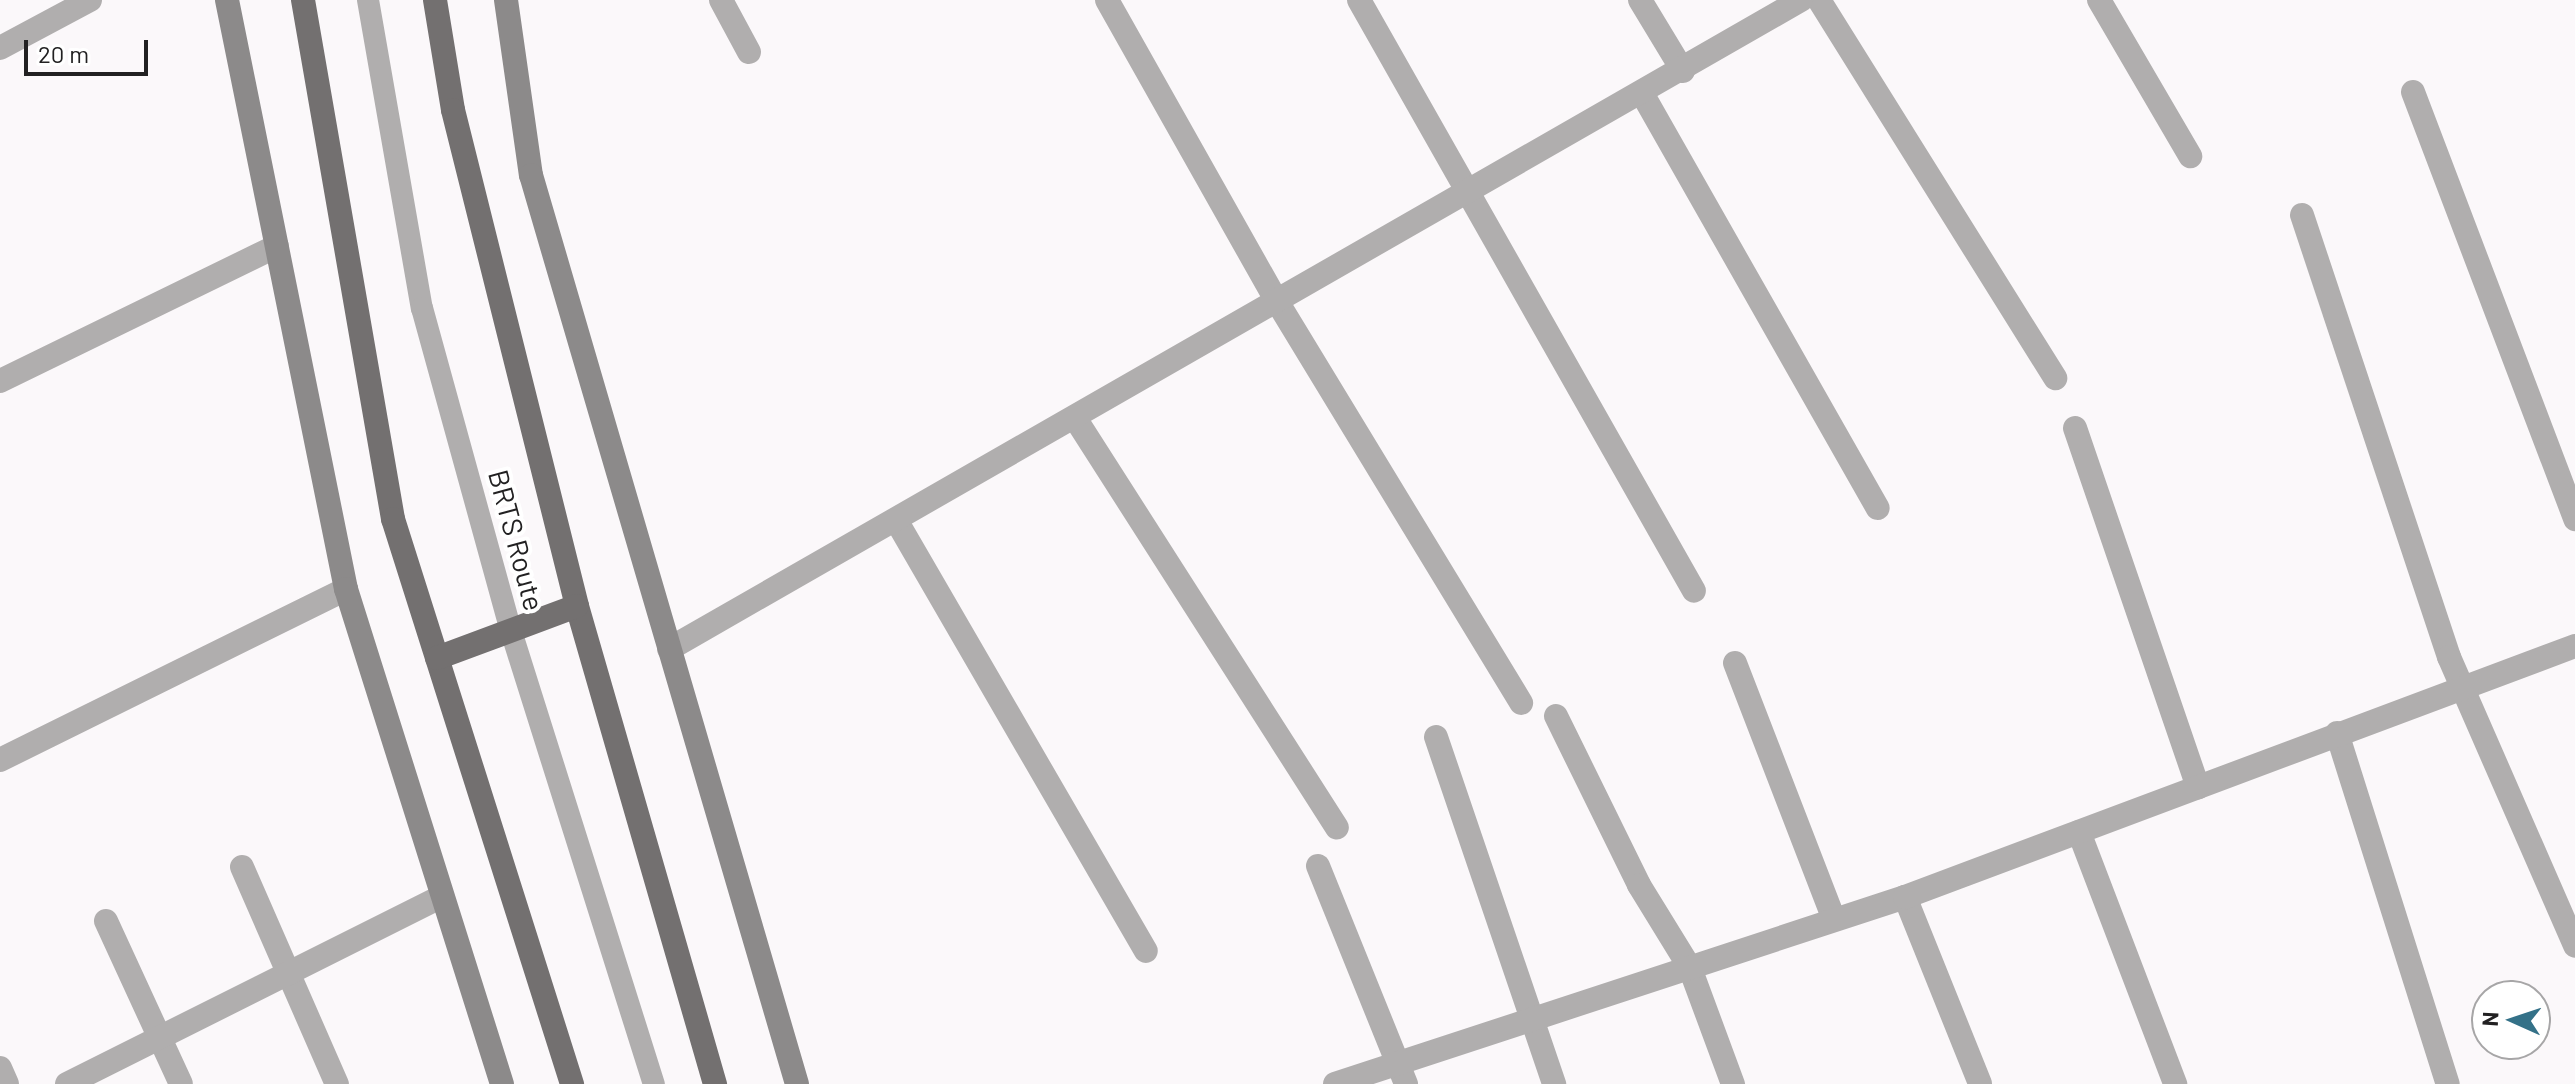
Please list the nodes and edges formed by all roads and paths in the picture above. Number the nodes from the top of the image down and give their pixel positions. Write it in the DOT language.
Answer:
graph roads {
  1 [pos="90,0"];
  2 [pos="227,0"];
  3 [pos="303,0"];
  4 [pos="368,0"];
  5 [pos="435,0"];
  6 [pos="506,0"];
  7 [pos="721,0"];
  8 [pos="1107,0"];
  9 [pos="1359,0"];
  10 [pos="1640,0"];
  11 [pos="1801,0"];
  12 [pos="1819,0"];
  13 [pos="2099,0"];
  14 [pos="0,48"];
  15 [pos="749,52"];
  16 [pos="1683,71"];
  17 [pos="2413,92"];
  18 [pos="1643,95"];
  19 [pos="2190,156"];
  20 [pos="1469,194"];
  21 [pos="2302,215"];
  22 [pos="277,246"];
  23 [pos="1278,303"];
  24 [pos="2055,378"];
  25 [pos="0,381"];
  26 [pos="1075,418"];
  27 [pos="2075,428"];
  28 [pos="1878,508"];
  29 [pos="2575,519"];
  30 [pos="896,520"];
  31 [pos="346,589"];
  32 [pos="1694,591"];
  33 [pos="577,606"];
  34 [pos="511,631"];
  35 [pos="2575,646"];
  36 [pos="669,649"];
  37 [pos="437,658"];
  38 [pos="1735,663"];
  39 [pos="2461,689"];
  40 [pos="1521,703"];
  41 [pos="1556,716"];
  42 [pos="2337,733"];
  43 [pos="1436,737"];
  44 [pos="0,760"];
  45 [pos="2198,788"];
  46 [pos="1337,827"];
  47 [pos="2079,832"];
  48 [pos="1318,866"];
  49 [pos="242,867"];
  50 [pos="442,896"];
  51 [pos="1905,897"];
  52 [pos="1832,915"];
  53 [pos="106,921"];
  54 [pos="2575,946"];
  55 [pos="1146,951"];
  56 [pos="1690,968"];
  57 [pos="287,974"];
  58 [pos="1530,1020"];
  59 [pos="161,1037"];
  60 [pos="0,1068"];
  61 [pos="1402,1074"];
  62 [pos="7,1084"];
  63 [pos="67,1084"];
  64 [pos="181,1084"];
  65 [pos="337,1084"];
  66 [pos="502,1084"];
  67 [pos="572,1084"];
  68 [pos="654,1084"];
  69 [pos="715,1084"];
  70 [pos="797,1084"];
  71 [pos="1335,1084"];
  72 [pos="1554,1084"];
  73 [pos="1733,1084"];
  74 [pos="1980,1084"];
  75 [pos="2175,1084"];
  76 [pos="2448,1084"];
  1 -- 14 [label="street"];
  2 -- 22 [label="street"];
  3 -- 37 [label="main road"];
  4 -- 34 [label="lane, BRTS Route"];
  5 -- 33 [label="main road"];
  6 -- 36 [label="street"];
  7 -- 15 [label="street"];
  8 -- 23 [label="street"];
  9 -- 20 [label="street"];
  10 -- 16 [label="street"];
  11 -- 16 [label="street"];
  12 -- 24 [label="street"];
  13 -- 19 [label="street"];
  16 -- 18 [label="street"];
  17 -- 29 [label="street"];
  18 -- 20 [label="street"];
  18 -- 28 [label="street"];
  20 -- 23 [label="street"];
  20 -- 32 [label="street"];
  21 -- 39 [label="street"];
  22 -- 25 [label="street"];
  22 -- 31 [label="street"];
  23 -- 26 [label="street"];
  23 -- 40 [label="street"];
  26 -- 30 [label="street"];
  26 -- 46 [label="street"];
  27 -- 45 [label="street"];
  30 -- 36 [label="street"];
  30 -- 55 [label="street"];
  31 -- 44 [label="street"];
  31 -- 50 [label="street"];
  33 -- 34 [label="main road"];
  33 -- 69 [label="main road"];
  34 -- 37 [label="main road"];
  34 -- 68 [label="lane, BRTS Route"];
  35 -- 39 [label="street"];
  36 -- 70 [label="street"];
  37 -- 67 [label="main road"];
  38 -- 52 [label="street"];
  39 -- 42 [label="street"];
  39 -- 54 [label="street"];
  41 -- 56 [label="street"];
  42 -- 45 [label="street"];
  42 -- 76 [label="street"];
  43 -- 58 [label="street"];
  45 -- 47 [label="street"];
  47 -- 51 [label="street"];
  47 -- 75 [label="street"];
  48 -- 61 [label="street"];
  49 -- 57 [label="street"];
  50 -- 57 [label="street"];
  50 -- 66 [label="street"];
  51 -- 52 [label="street"];
  51 -- 74 [label="street"];
  52 -- 56 [label="street"];
  53 -- 59 [label="street"];
  56 -- 58 [label="street"];
  56 -- 73 [label="street"];
  57 -- 59 [label="street"];
  57 -- 65 [label="street"];
  58 -- 61 [label="street"];
  58 -- 72 [label="street"];
  59 -- 63 [label="street"];
  59 -- 64 [label="street"];
  60 -- 62 [label="street"];
  61 -- 71 [label="street"];
}
